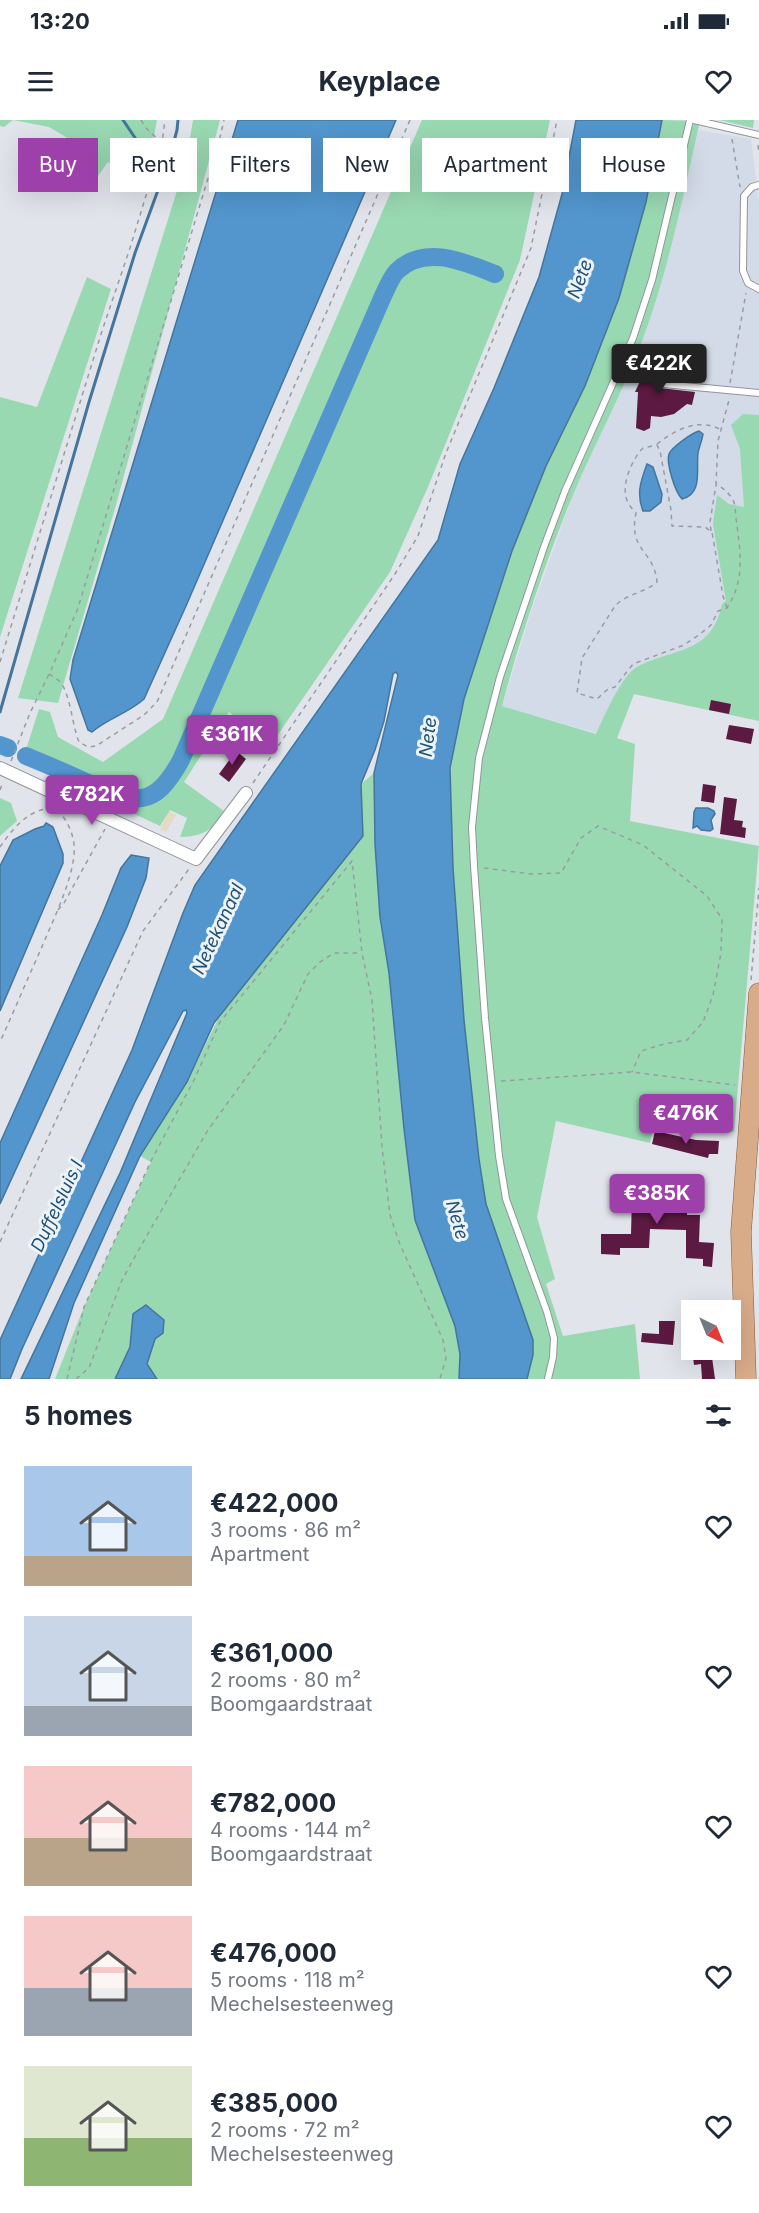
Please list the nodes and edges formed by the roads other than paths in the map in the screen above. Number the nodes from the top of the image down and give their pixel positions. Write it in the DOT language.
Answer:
graph roads {
  1 [pos="692,120"];
  2 [pos="758,135"];
  3 [pos="759,185"];
  4 [pos="759,289"];
  5 [pos="663,384"];
  6 [pos="759,393"];
  7 [pos="3,769"];
  8 [pos="246,793"];
  9 [pos="759,993"];
  10 [pos="548,1379"];
  11 [pos="746,1379"];
  1 -- 2 [label="lane"];
  1 -- 10 [label="lane"];
  3 -- 4 [label="lane"];
  5 -- 6 [label="lane"];
  7 -- 8 [label="street"];
  9 -- 11 [label="main road"];
}
